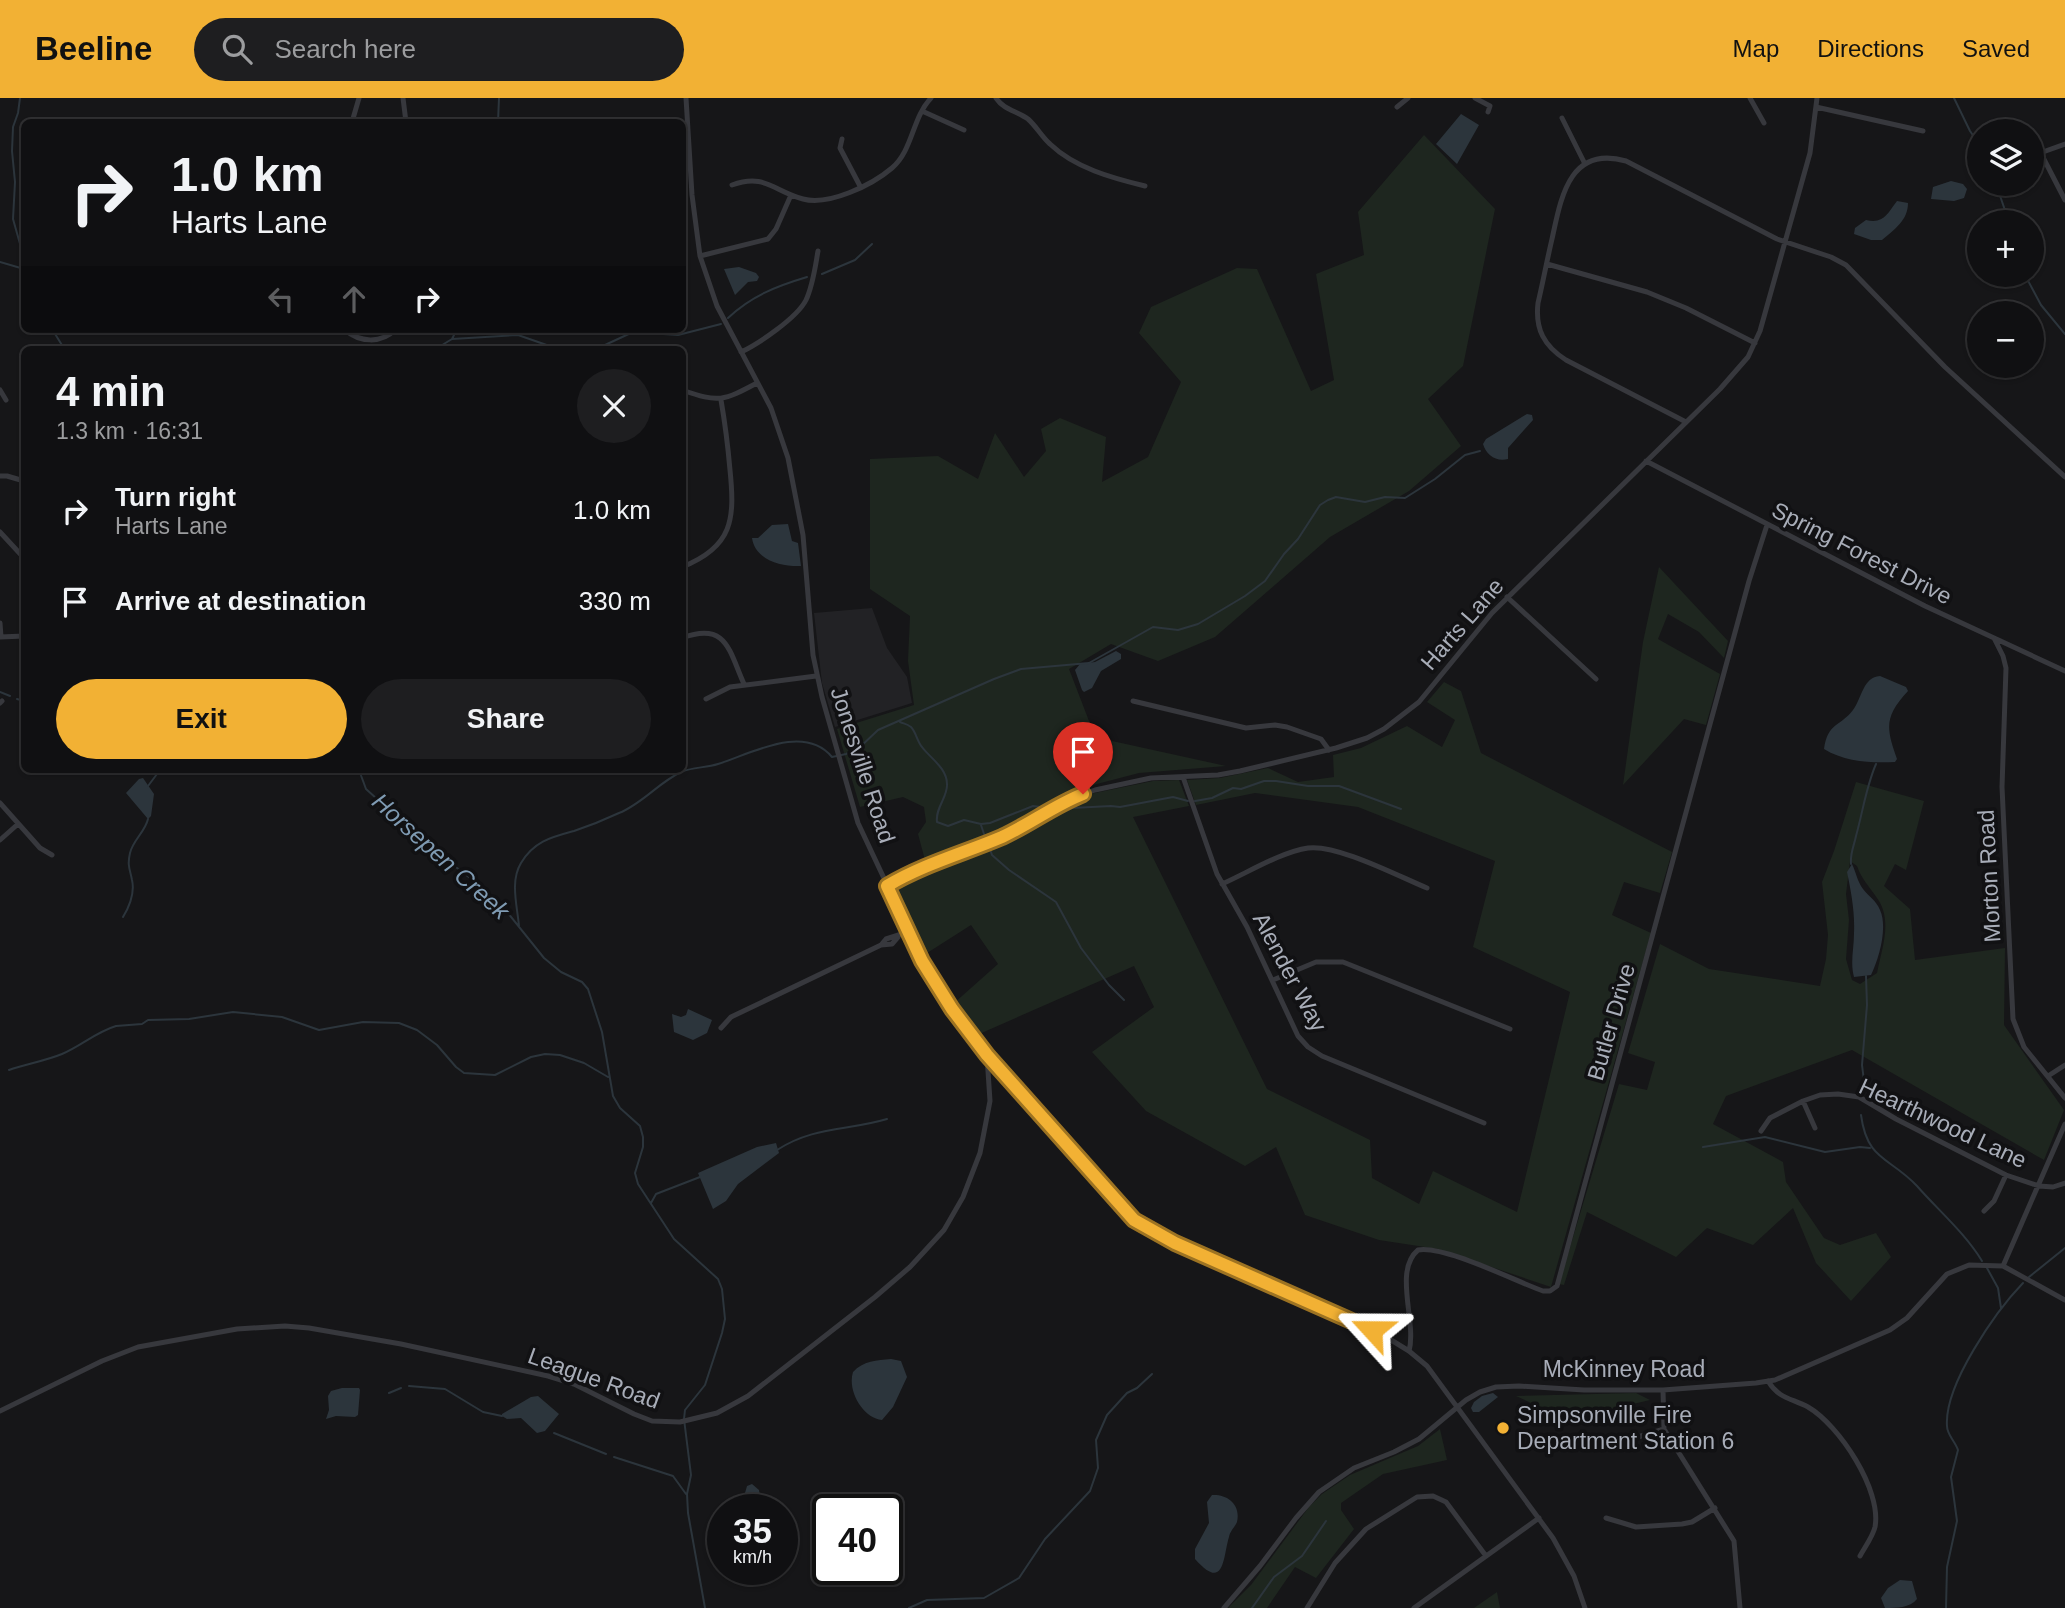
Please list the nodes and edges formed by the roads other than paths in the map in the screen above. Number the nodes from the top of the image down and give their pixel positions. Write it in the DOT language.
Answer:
graph roads {
  1 [pos="359,98"];
  2 [pos="403,98"];
  3 [pos="686,98"];
  4 [pos="932,98"];
  5 [pos="996,98"];
  6 [pos="1408,98"];
  7 [pos="1475,98"];
  8 [pos="1750,98"];
  9 [pos="1817,98"];
  10 [pos="1397,107"];
  11 [pos="1816,107"];
  12 [pos="922,111"];
  13 [pos="1488,112"];
  14 [pos="1562,118"];
  15 [pos="353,119"];
  16 [pos="406,119"];
  17 [pos="1764,123"];
  18 [pos="964,130"];
  19 [pos="1923,131"];
  20 [pos="842,139"];
  21 [pos="2065,144"];
  22 [pos="2044,152"];
  23 [pos="2044,161"];
  24 [pos="1585,164"];
  25 [pos="732,185"];
  26 [pos="860,186"];
  27 [pos="1145,186"];
  28 [pos="791,195"];
  29 [pos="2065,200"];
  30 [pos="1785,243"];
  31 [pos="818,251"];
  32 [pos="700,256"];
  33 [pos="1547,264"];
  34 [pos="349,333"];
  35 [pos="392,333"];
  36 [pos="1755,343"];
  37 [pos="741,352"];
  38 [pos="757,383"];
  39 [pos="0,390"];
  40 [pos="686,391"];
  41 [pos="6,400"];
  42 [pos="721,400"];
  43 [pos="1686,422"];
  44 [pos="1646,461"];
  45 [pos="0,476"];
  46 [pos="2065,477"];
  47 [pos="21,480"];
  48 [pos="1767,525"];
  49 [pos="0,532"];
  50 [pos="21,555"];
  51 [pos="686,565"];
  52 [pos="1507,597"];
  53 [pos="0,623"];
  54 [pos="1,636"];
  55 [pos="21,636"];
  56 [pos="686,637"];
  57 [pos="1994,638"];
  58 [pos="2065,671"];
  59 [pos="816,676"];
  60 [pos="1596,678"];
  61 [pos="744,684"];
  62 [pos="706,699"];
  63 [pos="1133,701"];
  64 [pos="1329,750"];
  65 [pos="1183,777"];
  66 [pos="0,803"];
  67 [pos="18,824"];
  68 [pos="0,840"];
  69 [pos="52,855"];
  70 [pos="1222,884"];
  71 [pos="887,886"];
  72 [pos="1427,888"];
  73 [pos="908,932"];
  74 [pos="1273,981"];
  75 [pos="721,1028"];
  76 [pos="1510,1029"];
  77 [pos="987,1055"];
  78 [pos="2065,1065"];
  79 [pos="2048,1076"];
  80 [pos="2065,1098"];
  81 [pos="1803,1101"];
  82 [pos="1483,1123"];
  83 [pos="2065,1124"];
  84 [pos="1815,1128"];
  85 [pos="1761,1131"];
  86 [pos="2006,1175"];
  87 [pos="2065,1183"];
  88 [pos="2039,1186"];
  89 [pos="1984,1211"];
  90 [pos="2003,1266"];
  91 [pos="2065,1300"];
  92 [pos="1409,1351"];
  93 [pos="1768,1381"];
  94 [pos="1663,1390"];
  95 [pos="1458,1406"];
  96 [pos="0,1411"];
  97 [pos="1664,1429"];
  98 [pos="1614,1449"];
  99 [pos="1715,1508"];
  100 [pos="1539,1518"];
  101 [pos="1605,1518"];
  102 [pos="1486,1556"];
  103 [pos="1860,1556"];
  104 [pos="1224,1608"];
  105 [pos="1307,1608"];
  106 [pos="1414,1608"];
  107 [pos="1585,1608"];
  108 [pos="1740,1608"];
  1 -- 15 [label="street"];
  2 -- 16 [label="street"];
  3 -- 32 [label="street, Jonesville Road"];
  4 -- 12 [label="street"];
  5 -- 27 [label="street"];
  6 -- 10 [label="street"];
  7 -- 13 [label="street"];
  8 -- 17 [label="street"];
  9 -- 11 [label="street, Harts Lane"];
  11 -- 19 [label="street"];
  11 -- 30 [label="street, Harts Lane"];
  12 -- 18 [label="street"];
  12 -- 26 [label="street"];
  14 -- 24 [label="street"];
  20 -- 26 [label="street"];
  21 -- 22 [label="street"];
  23 -- 29 [label="street"];
  24 -- 30 [label="street"];
  24 -- 33 [label="street"];
  25 -- 28 [label="street"];
  26 -- 28 [label="street"];
  28 -- 32 [label="street"];
  30 -- 36 [label="street, Harts Lane"];
  30 -- 46 [label="street"];
  31 -- 37 [label="street"];
  32 -- 37 [label="street, Jonesville Road"];
  33 -- 36 [label="street"];
  33 -- 43 [label="street"];
  34 -- 35 [label="street"];
  36 -- 43 [label="street, Harts Lane"];
  37 -- 38 [label="street, Jonesville Road"];
  38 -- 42 [label="street"];
  38 -- 59 [label="street, Jonesville Road"];
  39 -- 41 [label="street"];
  40 -- 42 [label="street"];
  42 -- 51 [label="street"];
  43 -- 44 [label="street, Harts Lane"];
  44 -- 48 [label="street, Spring Forest Drive"];
  44 -- 52 [label="street, Harts Lane"];
  45 -- 47 [label="street"];
  48 -- 57 [label="street, Spring Forest Drive"];
  48 -- 92 [label="street, Butler Drive"];
  49 -- 50 [label="street"];
  52 -- 60 [label="street"];
  52 -- 64 [label="street, Harts Lane"];
  53 -- 54 [label="street"];
  54 -- 55 [label="street"];
  56 -- 61 [label="street"];
  57 -- 58 [label="street, Spring Forest Drive"];
  57 -- 79 [label="street, Morton Road"];
  59 -- 61 [label="street"];
  59 -- 71 [label="street, Jonesville Road"];
  61 -- 62 [label="street"];
  63 -- 64 [label="street"];
  64 -- 65 [label="street, Harts Lane"];
  65 -- 70 [label="street, Alender Way"];
  65 -- 71 [label="street, Harts Lane"];
  66 -- 67 [label="street"];
  67 -- 68 [label="street"];
  67 -- 69 [label="street"];
  70 -- 72 [label="street"];
  70 -- 74 [label="street, Alender Way"];
  71 -- 73 [label="street, Jonesville Road"];
  73 -- 75 [label="street"];
  73 -- 77 [label="street, Jonesville Road"];
  74 -- 76 [label="street"];
  74 -- 82 [label="street, Alender Way"];
  77 -- 92 [label="street, Jonesville Road"];
  77 -- 96 [label="street, League Road"];
  78 -- 79 [label="street"];
  79 -- 80 [label="street, Morton Road"];
  81 -- 84 [label="street"];
  81 -- 85 [label="street, Hearthwood Lane"];
  81 -- 86 [label="street, Hearthwood Lane"];
  83 -- 88 [label="street"];
  86 -- 88 [label="street, Hearthwood Lane"];
  86 -- 89 [label="street"];
  87 -- 88 [label="street"];
  88 -- 90 [label="street"];
  90 -- 91 [label="street, McKinney Road"];
  90 -- 93 [label="street, McKinney Road"];
  92 -- 95 [label="street, Jonesville Road"];
  93 -- 94 [label="street, McKinney Road"];
  93 -- 103 [label="street"];
  94 -- 95 [label="street, McKinney Road"];
  94 -- 97 [label="street"];
  95 -- 100 [label="street, Jonesville Road"];
  95 -- 104 [label="street, McKinney Road"];
  97 -- 98 [label="street"];
  97 -- 99 [label="street"];
  99 -- 101 [label="street"];
  99 -- 108 [label="street"];
  100 -- 102 [label="street"];
  100 -- 107 [label="street, Jonesville Road"];
  102 -- 105 [label="street"];
  102 -- 106 [label="street"];
}
